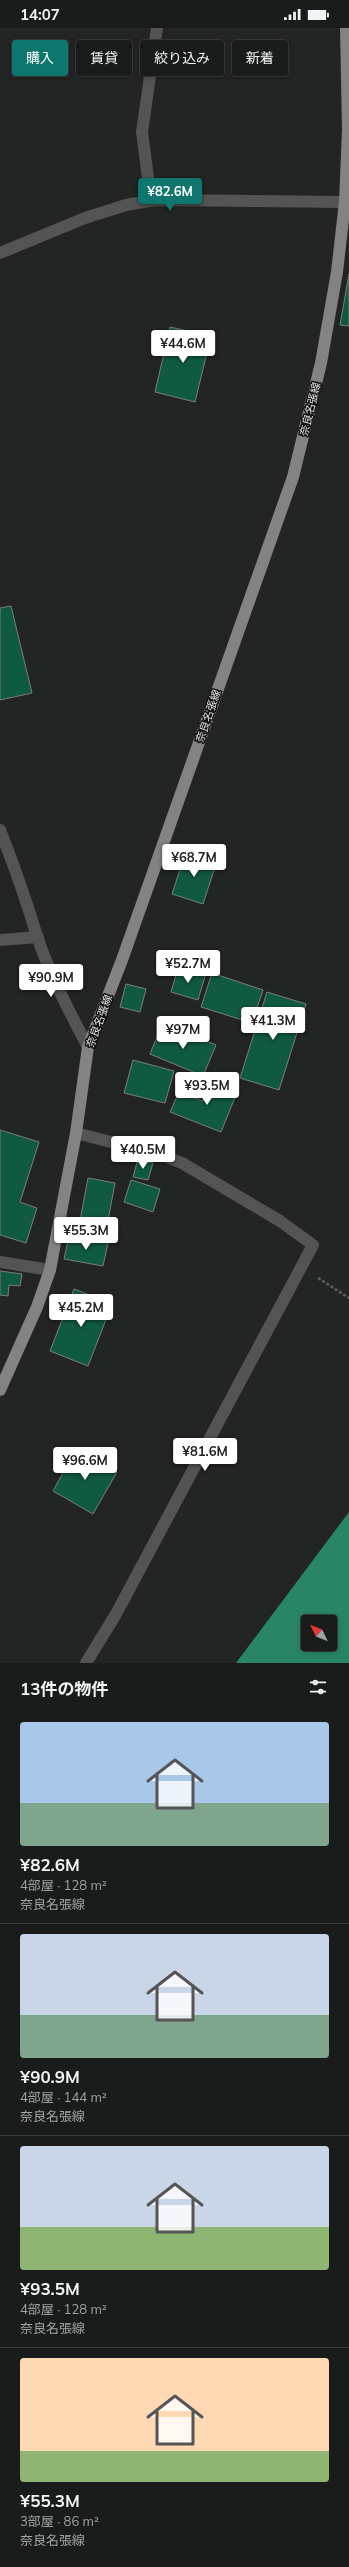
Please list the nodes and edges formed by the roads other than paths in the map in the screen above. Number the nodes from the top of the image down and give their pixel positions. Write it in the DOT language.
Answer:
graph roads {
  1 [pos="157,28"];
  2 [pos="346,28"];
  3 [pos="151,201"];
  4 [pos="345,202"];
  5 [pos="0,253"];
  6 [pos="0,830"];
  7 [pos="38,937"];
  8 [pos="0,940"];
  9 [pos="88,1047"];
  10 [pos="76,1134"];
  11 [pos="0,1262"];
  12 [pos="50,1270"];
  13 [pos="0,1390"];
  14 [pos="86,1663"];
  1 -- 3 [label="street"];
  2 -- 4 [label="main road, 奈良名張線"];
  3 -- 4 [label="street"];
  3 -- 5 [label="street"];
  4 -- 9 [label="main road, 奈良名張線"];
  6 -- 7 [label="street"];
  7 -- 8 [label="street"];
  7 -- 9 [label="street"];
  9 -- 10 [label="main road, 奈良名張線"];
  10 -- 12 [label="main road, 奈良名張線"];
  10 -- 14 [label="street"];
  11 -- 12 [label="street"];
  12 -- 13 [label="main road, 奈良名張線"];
}
